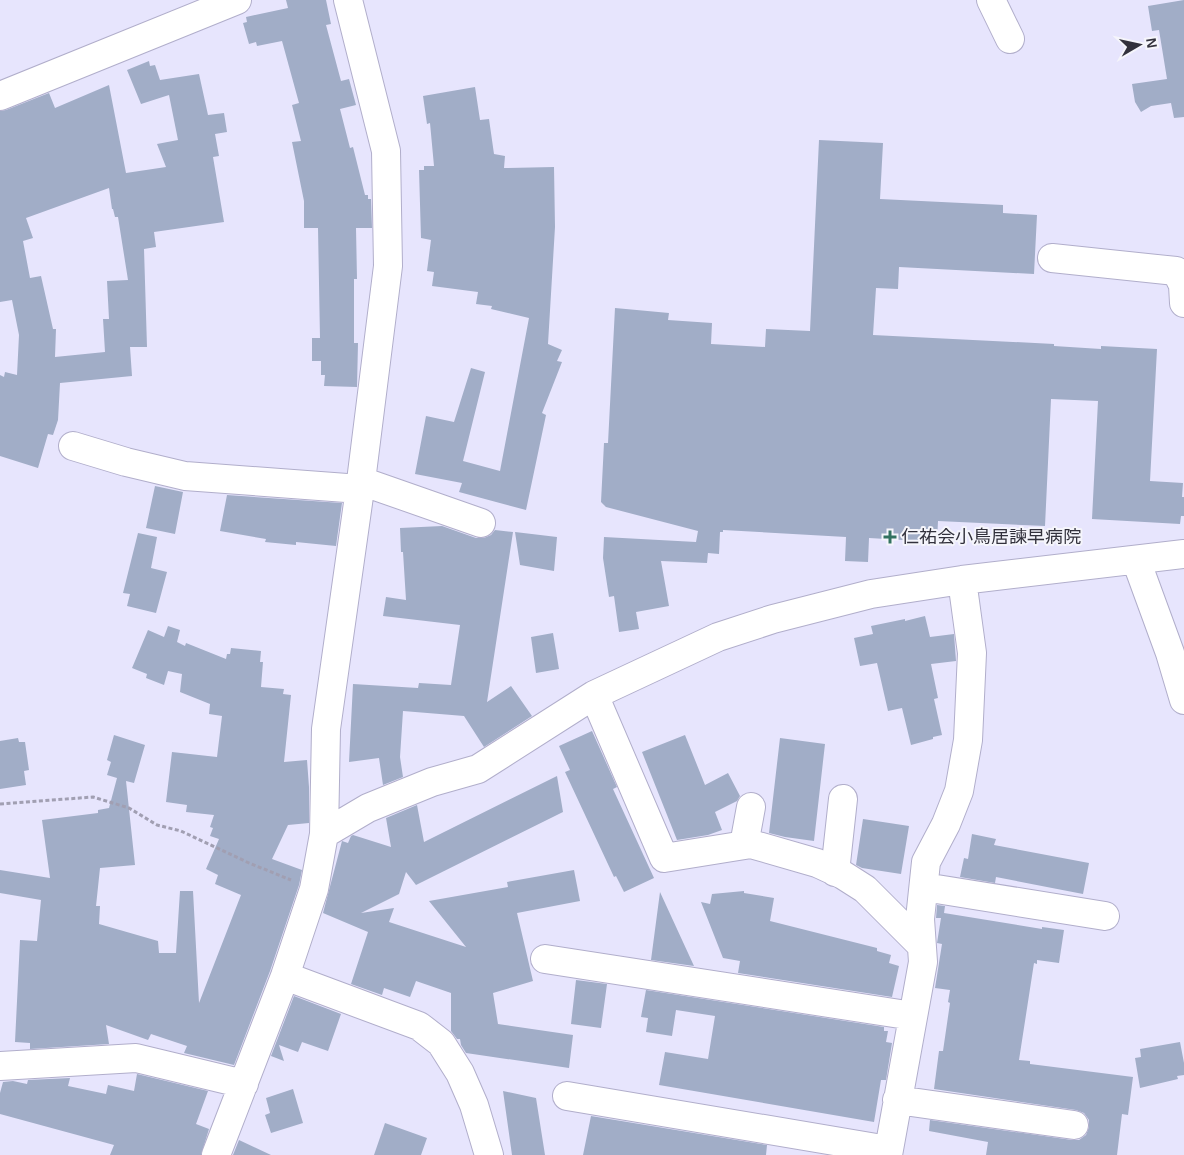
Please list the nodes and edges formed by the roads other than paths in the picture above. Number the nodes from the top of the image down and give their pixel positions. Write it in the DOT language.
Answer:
graph roads {
  1 [pos="236,0"];
  2 [pos="348,0"];
  3 [pos="991,0"];
  4 [pos="1010,39"];
  5 [pos="0,96"];
  6 [pos="1052,258"];
  7 [pos="1184,303"];
  8 [pos="72,446"];
  9 [pos="360,485"];
  10 [pos="481,523"];
  11 [pos="1184,554"];
  12 [pos="1136,560"];
  13 [pos="962,580"];
  14 [pos="594,695"];
  15 [pos="1184,700"];
  16 [pos="843,799"];
  17 [pos="751,807"];
  18 [pos="324,834"];
  19 [pos="744,845"];
  20 [pos="835,872"];
  21 [pos="924,887"];
  22 [pos="1105,916"];
  23 [pos="921,945"];
  24 [pos="545,959"];
  25 [pos="285,976"];
  26 [pos="913,1016"];
  27 [pos="0,1066"];
  28 [pos="244,1084"];
  29 [pos="567,1096"];
  30 [pos="897,1100"];
  31 [pos="1074,1125"];
  32 [pos="888,1153"];
  33 [pos="216,1155"];
  34 [pos="489,1155"];
  1 -- 5 [label="street"];
  2 -- 9 [label="street"];
  3 -- 4 [label="street"];
  6 -- 7 [label="street"];
  8 -- 9 [label="street"];
  9 -- 10 [label="street"];
  9 -- 18 [label="street"];
  11 -- 12 [label="street"];
  12 -- 13 [label="street"];
  12 -- 15 [label="street"];
  13 -- 14 [label="street"];
  13 -- 21 [label="street"];
  14 -- 18 [label="street"];
  14 -- 19 [label="street"];
  16 -- 20 [label="street"];
  17 -- 19 [label="street"];
  18 -- 25 [label="street"];
  19 -- 20 [label="street"];
  20 -- 23 [label="street"];
  21 -- 22 [label="street"];
  21 -- 23 [label="street"];
  23 -- 26 [label="street"];
  24 -- 26 [label="street"];
  25 -- 28 [label="street"];
  25 -- 34 [label="street"];
  26 -- 30 [label="street"];
  27 -- 28 [label="street"];
  28 -- 33 [label="street"];
  29 -- 32 [label="street"];
  30 -- 31 [label="street"];
  30 -- 32 [label="street"];
}
